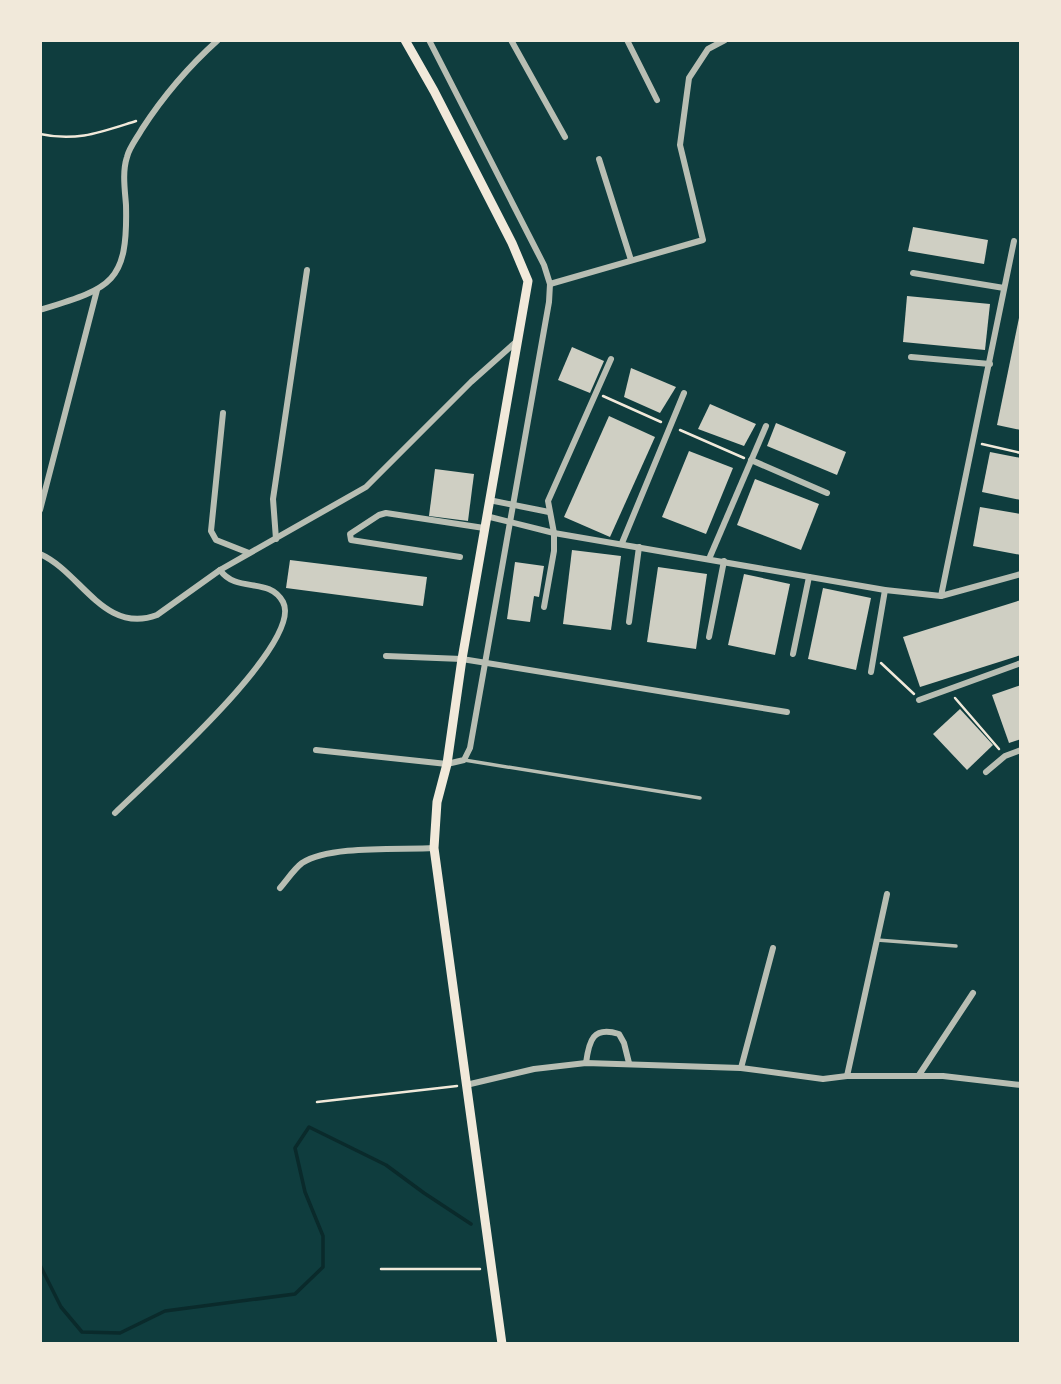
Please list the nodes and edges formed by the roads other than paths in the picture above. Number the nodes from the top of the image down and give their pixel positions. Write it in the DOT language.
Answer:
graph roads {
  1 [pos="218,40"];
  2 [pos="405,40"];
  3 [pos="429,40"];
  4 [pos="511,40"];
  5 [pos="627,40"];
  6 [pos="725,40"];
  7 [pos="657,100"];
  8 [pos="565,136"];
  9 [pos="599,159"];
  10 [pos="1014,241"];
  11 [pos="631,260"];
  12 [pos="307,270"];
  13 [pos="913,273"];
  14 [pos="550,284"];
  15 [pos="1004,288"];
  16 [pos="97,289"];
  17 [pos="40,310"];
  18 [pos="519,340"];
  19 [pos="911,357"];
  20 [pos="611,359"];
  21 [pos="990,364"];
  22 [pos="684,393"];
  23 [pos="223,414"];
  24 [pos="766,426"];
  25 [pos="751,460"];
  26 [pos="827,493"];
  27 [pos="489,500"];
  28 [pos="511,505"];
  29 [pos="40,510"];
  30 [pos="549,512"];
  31 [pos="486,516"];
  32 [pos="509,523"];
  33 [pos="484,528"];
  34 [pos="554,533"];
  35 [pos="276,539"];
  36 [pos="622,544"];
  37 [pos="639,547"];
  38 [pos="249,553"];
  39 [pos="40,554"];
  40 [pos="460,557"];
  41 [pos="709,559"];
  42 [pos="724,561"];
  43 [pos="220,570"];
  44 [pos="1021,575"];
  45 [pos="809,578"];
  46 [pos="885,590"];
  47 [pos="941,596"];
  48 [pos="544,607"];
  49 [pos="629,622"];
  50 [pos="709,638"];
  51 [pos="793,654"];
  52 [pos="386,656"];
  53 [pos="462,659"];
  54 [pos="484,662"];
  55 [pos="1021,663"];
  56 [pos="871,671"];
  57 [pos="919,700"];
  58 [pos="787,712"];
  59 [pos="316,750"];
  60 [pos="1021,750"];
  61 [pos="464,760"];
  62 [pos="447,764"];
  63 [pos="986,772"];
  64 [pos="700,798"];
  65 [pos="115,813"];
  66 [pos="434,848"];
  67 [pos="280,888"];
  68 [pos="887,894"];
  69 [pos="877,940"];
  70 [pos="956,946"];
  71 [pos="773,948"];
  72 [pos="973,993"];
  73 [pos="586,1063"];
  74 [pos="629,1063"];
  75 [pos="741,1068"];
  76 [pos="919,1075"];
  77 [pos="847,1076"];
  78 [pos="466,1085"];
  79 [pos="1021,1085"];
  80 [pos="502,1344"];
  1 -- 16 [label="street"];
  2 -- 18 [label="main road"];
  3 -- 14 [label="street"];
  4 -- 8 [label="street"];
  5 -- 7 [label="street"];
  6 -- 11 [label="street"];
  9 -- 11 [label="street"];
  10 -- 15 [label="street"];
  11 -- 14 [label="street"];
  12 -- 35 [label="street"];
  13 -- 15 [label="street"];
  14 -- 28 [label="street"];
  15 -- 21 [label="street"];
  16 -- 17 [label="street"];
  16 -- 29 [label="street"];
  18 -- 27 [label="main road"];
  18 -- 35 [label="street"];
  19 -- 21 [label="street"];
  20 -- 30 [label="street"];
  21 -- 47 [label="street"];
  22 -- 36 [label="street"];
  23 -- 38 [label="street"];
  24 -- 25 [label="street"];
  25 -- 26 [label="street"];
  25 -- 41 [label="street"];
  27 -- 28 [label="street"];
  27 -- 31 [label="main road"];
  28 -- 30 [label="street"];
  28 -- 32 [label="street"];
  30 -- 34 [label="street"];
  31 -- 32 [label="street"];
  31 -- 33 [label="main road"];
  32 -- 34 [label="street"];
  32 -- 54 [label="street"];
  33 -- 40 [label="street"];
  33 -- 53 [label="main road"];
  34 -- 36 [label="street"];
  34 -- 48 [label="street"];
  35 -- 38 [label="street"];
  36 -- 37 [label="street"];
  37 -- 41 [label="street"];
  37 -- 49 [label="street"];
  38 -- 43 [label="street"];
  39 -- 43 [label="street"];
  41 -- 42 [label="street"];
  42 -- 45 [label="street"];
  42 -- 50 [label="street"];
  43 -- 65 [label="street"];
  44 -- 47 [label="street"];
  45 -- 46 [label="street"];
  45 -- 51 [label="street"];
  46 -- 47 [label="street"];
  46 -- 56 [label="street"];
  52 -- 53 [label="street"];
  53 -- 54 [label="street"];
  53 -- 62 [label="main road"];
  54 -- 58 [label="street"];
  54 -- 61 [label="street"];
  55 -- 57 [label="street"];
  59 -- 62 [label="street"];
  60 -- 63 [label="street"];
  61 -- 62 [label="street"];
  61 -- 64 [label="lane"];
  62 -- 66 [label="main road"];
  66 -- 67 [label="street"];
  66 -- 78 [label="main road"];
  68 -- 69 [label="street"];
  69 -- 70 [label="lane"];
  69 -- 77 [label="street"];
  71 -- 75 [label="street"];
  72 -- 76 [label="street"];
  73 -- 74 [label="street"];
  73 -- 74 [label="street"];
  73 -- 78 [label="street"];
  74 -- 75 [label="street"];
  75 -- 77 [label="street"];
  76 -- 77 [label="street"];
  76 -- 79 [label="street"];
  78 -- 80 [label="main road"];
}
